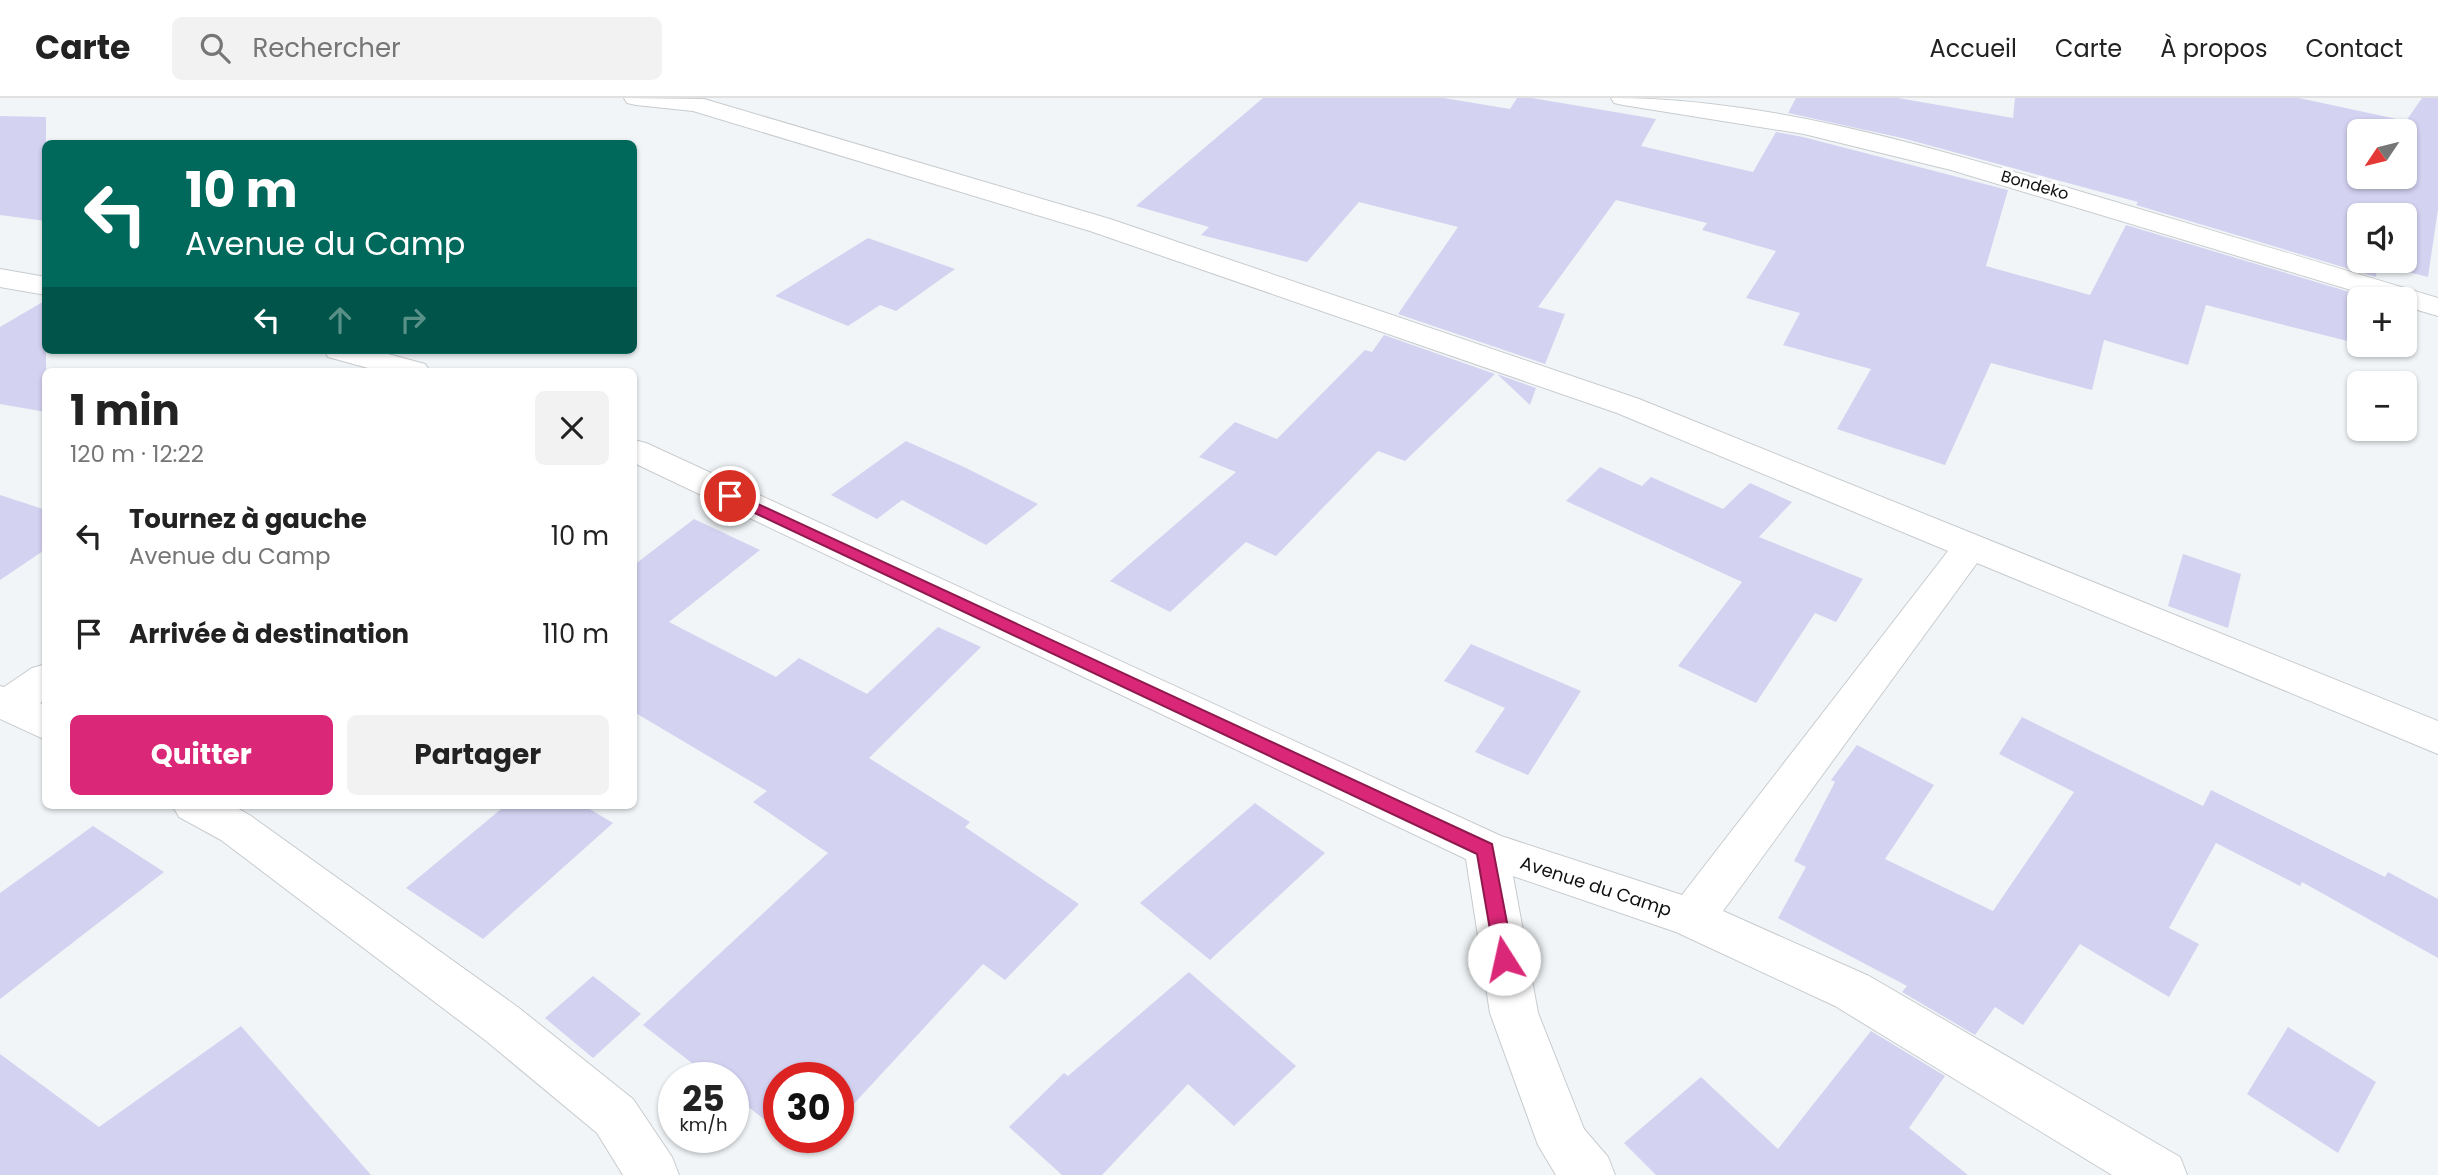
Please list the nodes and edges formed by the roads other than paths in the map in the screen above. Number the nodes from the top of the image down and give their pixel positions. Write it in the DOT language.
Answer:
graph roads {
  1 [pos="636,98"];
  2 [pos="1623,98"];
  3 [pos="0,278"];
  4 [pos="42,285"];
  5 [pos="2438,307"];
  6 [pos="353,354"];
  7 [pos="403,368"];
  8 [pos="637,451"];
  9 [pos="1970,547"];
  10 [pos="42,680"];
  11 [pos="5,703"];
  12 [pos="42,722"];
  13 [pos="2438,738"];
  14 [pos="201,809"];
  15 [pos="1486,849"];
  16 [pos="1691,918"];
  17 [pos="653,1175"];
  18 [pos="1589,1175"];
  19 [pos="2161,1175"];
  1 -- 9 [label="street"];
  2 -- 5 [label="street, Bondeko"];
  3 -- 4 [label="street"];
  6 -- 7 [label="street"];
  8 -- 15 [label="street, Avenue du Camp"];
  9 -- 13 [label="street"];
  9 -- 16 [label="street"];
  10 -- 11 [label="street"];
  11 -- 12 [label="street"];
  14 -- 17 [label="street"];
  15 -- 16 [label="street, Avenue du Camp"];
  15 -- 18 [label="street"];
  16 -- 19 [label="street, Avenue du Camp"];
}
